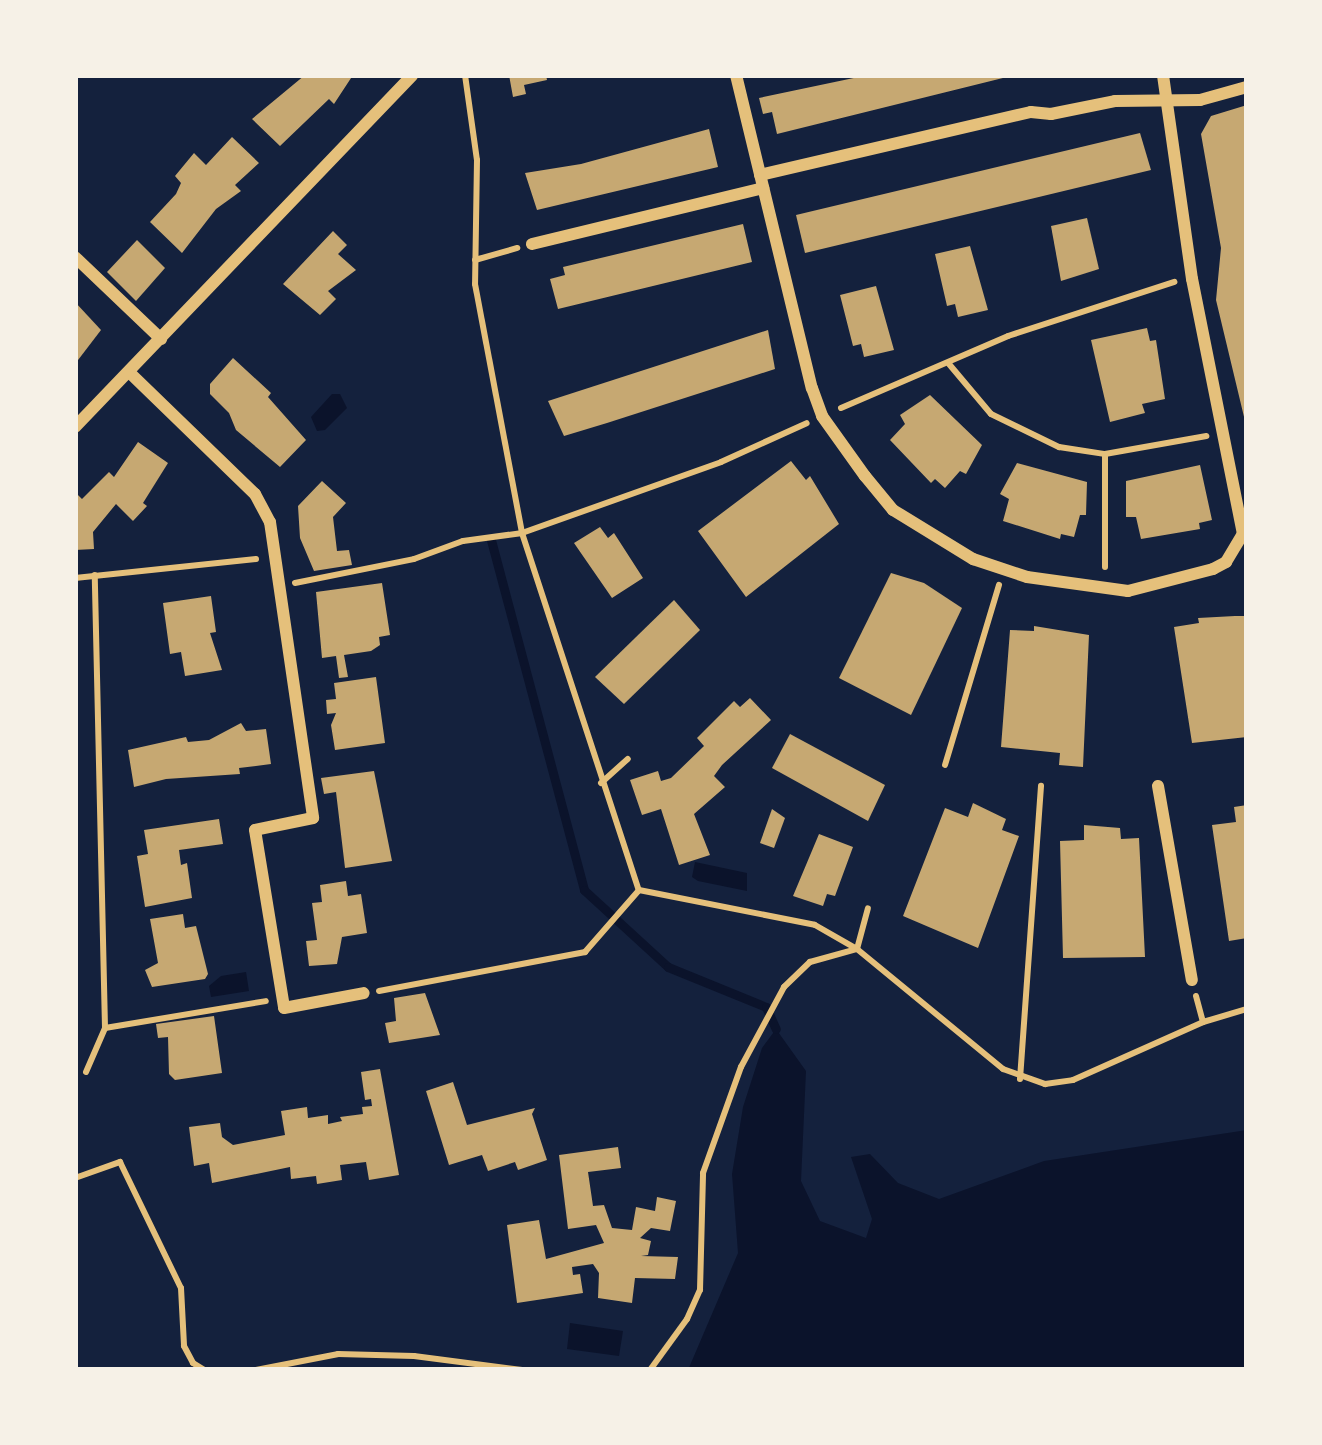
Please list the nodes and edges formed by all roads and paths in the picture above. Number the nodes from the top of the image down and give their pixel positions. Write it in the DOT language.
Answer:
graph roads {
  1 [pos="412,75"];
  2 [pos="465,75"];
  3 [pos="736,75"];
  4 [pos="1163,75"];
  5 [pos="1247,87"];
  6 [pos="1168,101"];
  7 [pos="762,181"];
  8 [pos="532,244"];
  9 [pos="75,257"];
  10 [pos="475,260"];
  11 [pos="1174,282"];
  12 [pos="161,339"];
  13 [pos="949,364"];
  14 [pos="130,373"];
  15 [pos="822,416"];
  16 [pos="75,427"];
  17 [pos="1193,440"];
  18 [pos="1105,454"];
  19 [pos="522,533"];
  20 [pos="1105,556"];
  21 [pos="274,558"];
  22 [pos="1003,570"];
  23 [pos="95,575"];
  24 [pos="75,578"];
  25 [pos="276,585"];
  26 [pos="628,759"];
  27 [pos="945,765"];
  28 [pos="601,783"];
  29 [pos="1041,786"];
  30 [pos="1158,786"];
  31 [pos="639,890"];
  32 [pos="868,908"];
  33 [pos="857,950"];
  34 [pos="1192,980"];
  35 [pos="364,993"];
  36 [pos="282,999"];
  37 [pos="1247,1009"];
  38 [pos="105,1028"];
  39 [pos="86,1072"];
  40 [pos="1020,1079"];
  41 [pos="75,1178"];
  42 [pos="204,1370"];
  43 [pos="256,1370"];
  44 [pos="522,1370"];
  45 [pos="650,1370"];
  1 -- 12 [label="street"];
  2 -- 10 [label="path"];
  3 -- 7 [label="street"];
  4 -- 6 [label="street"];
  5 -- 6 [label="street"];
  6 -- 7 [label="street"];
  6 -- 22 [label="street"];
  7 -- 8 [label="street"];
  7 -- 15 [label="street"];
  8 -- 10 [label="path"];
  9 -- 12 [label="street"];
  10 -- 19 [label="path"];
  11 -- 13 [label="path"];
  12 -- 14 [label="street"];
  13 -- 15 [label="path"];
  13 -- 18 [label="path"];
  14 -- 16 [label="street"];
  14 -- 21 [label="street"];
  15 -- 19 [label="path"];
  15 -- 22 [label="street"];
  17 -- 18 [label="path"];
  18 -- 20 [label="path"];
  19 -- 25 [label="path"];
  19 -- 28 [label="path"];
  21 -- 23 [label="path"];
  21 -- 25 [label="street"];
  22 -- 27 [label="path"];
  23 -- 24 [label="path"];
  23 -- 38 [label="path"];
  25 -- 36 [label="street"];
  26 -- 28 [label="path"];
  28 -- 31 [label="path"];
  29 -- 40 [label="path"];
  30 -- 34 [label="street"];
  31 -- 33 [label="path"];
  31 -- 35 [label="path"];
  32 -- 33 [label="path"];
  33 -- 40 [label="path"];
  33 -- 45 [label="path"];
  35 -- 36 [label="street"];
  36 -- 38 [label="path"];
  37 -- 40 [label="path"];
  38 -- 39 [label="path"];
  41 -- 42 [label="path"];
  43 -- 44 [label="path"];
}
